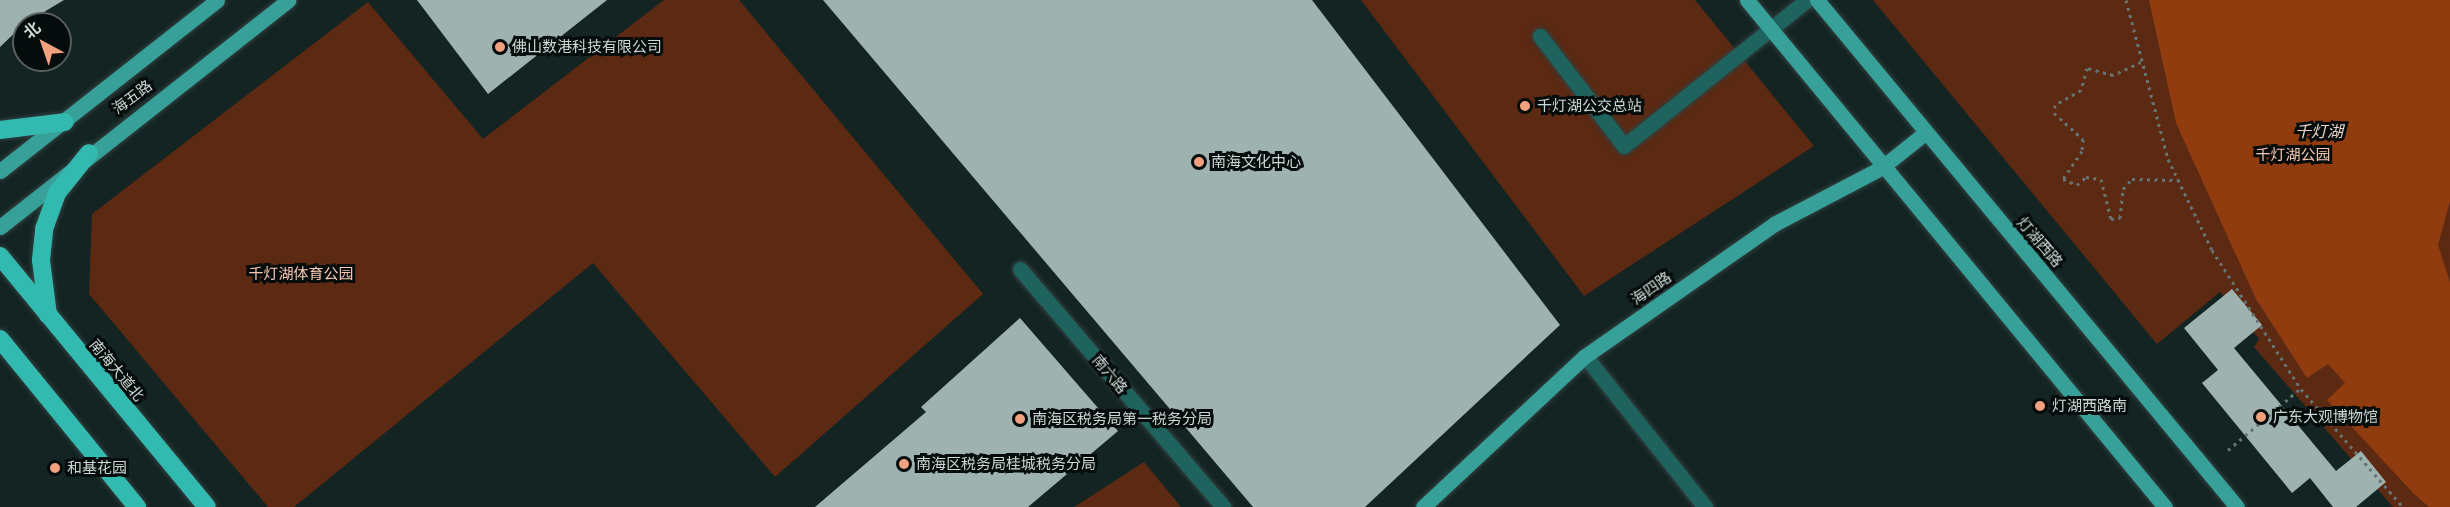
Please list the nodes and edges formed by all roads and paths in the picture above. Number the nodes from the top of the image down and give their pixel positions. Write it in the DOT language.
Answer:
graph roads {
  1 [pos="217,0"];
  2 [pos="288,0"];
  3 [pos="1747,0"];
  4 [pos="1807,0"];
  5 [pos="1817,0"];
  6 [pos="2126,0"];
  7 [pos="1771,30"];
  8 [pos="1540,36"];
  9 [pos="2141,62"];
  10 [pos="65,122"];
  11 [pos="0,130"];
  12 [pos="1925,133"];
  13 [pos="89,153"];
  14 [pos="1881,168"];
  15 [pos="0,171"];
  16 [pos="2178,180"];
  17 [pos="0,227"];
  18 [pos="0,256"];
  19 [pos="1020,268"];
  20 [pos="48,315"];
  21 [pos="2,344"];
  22 [pos="1585,356"];
  23 [pos="2301,389"];
  24 [pos="2228,450"];
  25 [pos="137,507"];
  26 [pos="207,507"];
  27 [pos="1223,507"];
  28 [pos="1424,507"];
  29 [pos="1705,507"];
  30 [pos="2165,507"];
  31 [pos="2237,507"];
  32 [pos="2403,507"];
  1 -- 10 [label="main road"];
  2 -- 13 [label="main road, 海五路"];
  3 -- 7 [label="main road"];
  4 -- 7 [label="street"];
  5 -- 12 [label="main road, 灯湖西路"];
  6 -- 9 [label="path"];
  7 -- 8 [label="street"];
  7 -- 14 [label="main road"];
  9 -- 16 [label="path"];
  9 -- 16 [label="path"];
  10 -- 11 [label="highway"];
  10 -- 15 [label="main road"];
  12 -- 14 [label="main road, 海四路"];
  12 -- 31 [label="main road, 灯湖西路"];
  13 -- 17 [label="main road, 海五路"];
  13 -- 20 [label="highway"];
  14 -- 22 [label="main road, 海四路"];
  14 -- 30 [label="main road"];
  16 -- 23 [label="path"];
  18 -- 20 [label="highway, 南海大道北"];
  19 -- 27 [label="street, 南六路"];
  20 -- 26 [label="highway, 南海大道北"];
  21 -- 25 [label="highway"];
  22 -- 28 [label="main road, 海四路"];
  22 -- 29 [label="street"];
  23 -- 24 [label="path"];
  23 -- 32 [label="path"];
}
